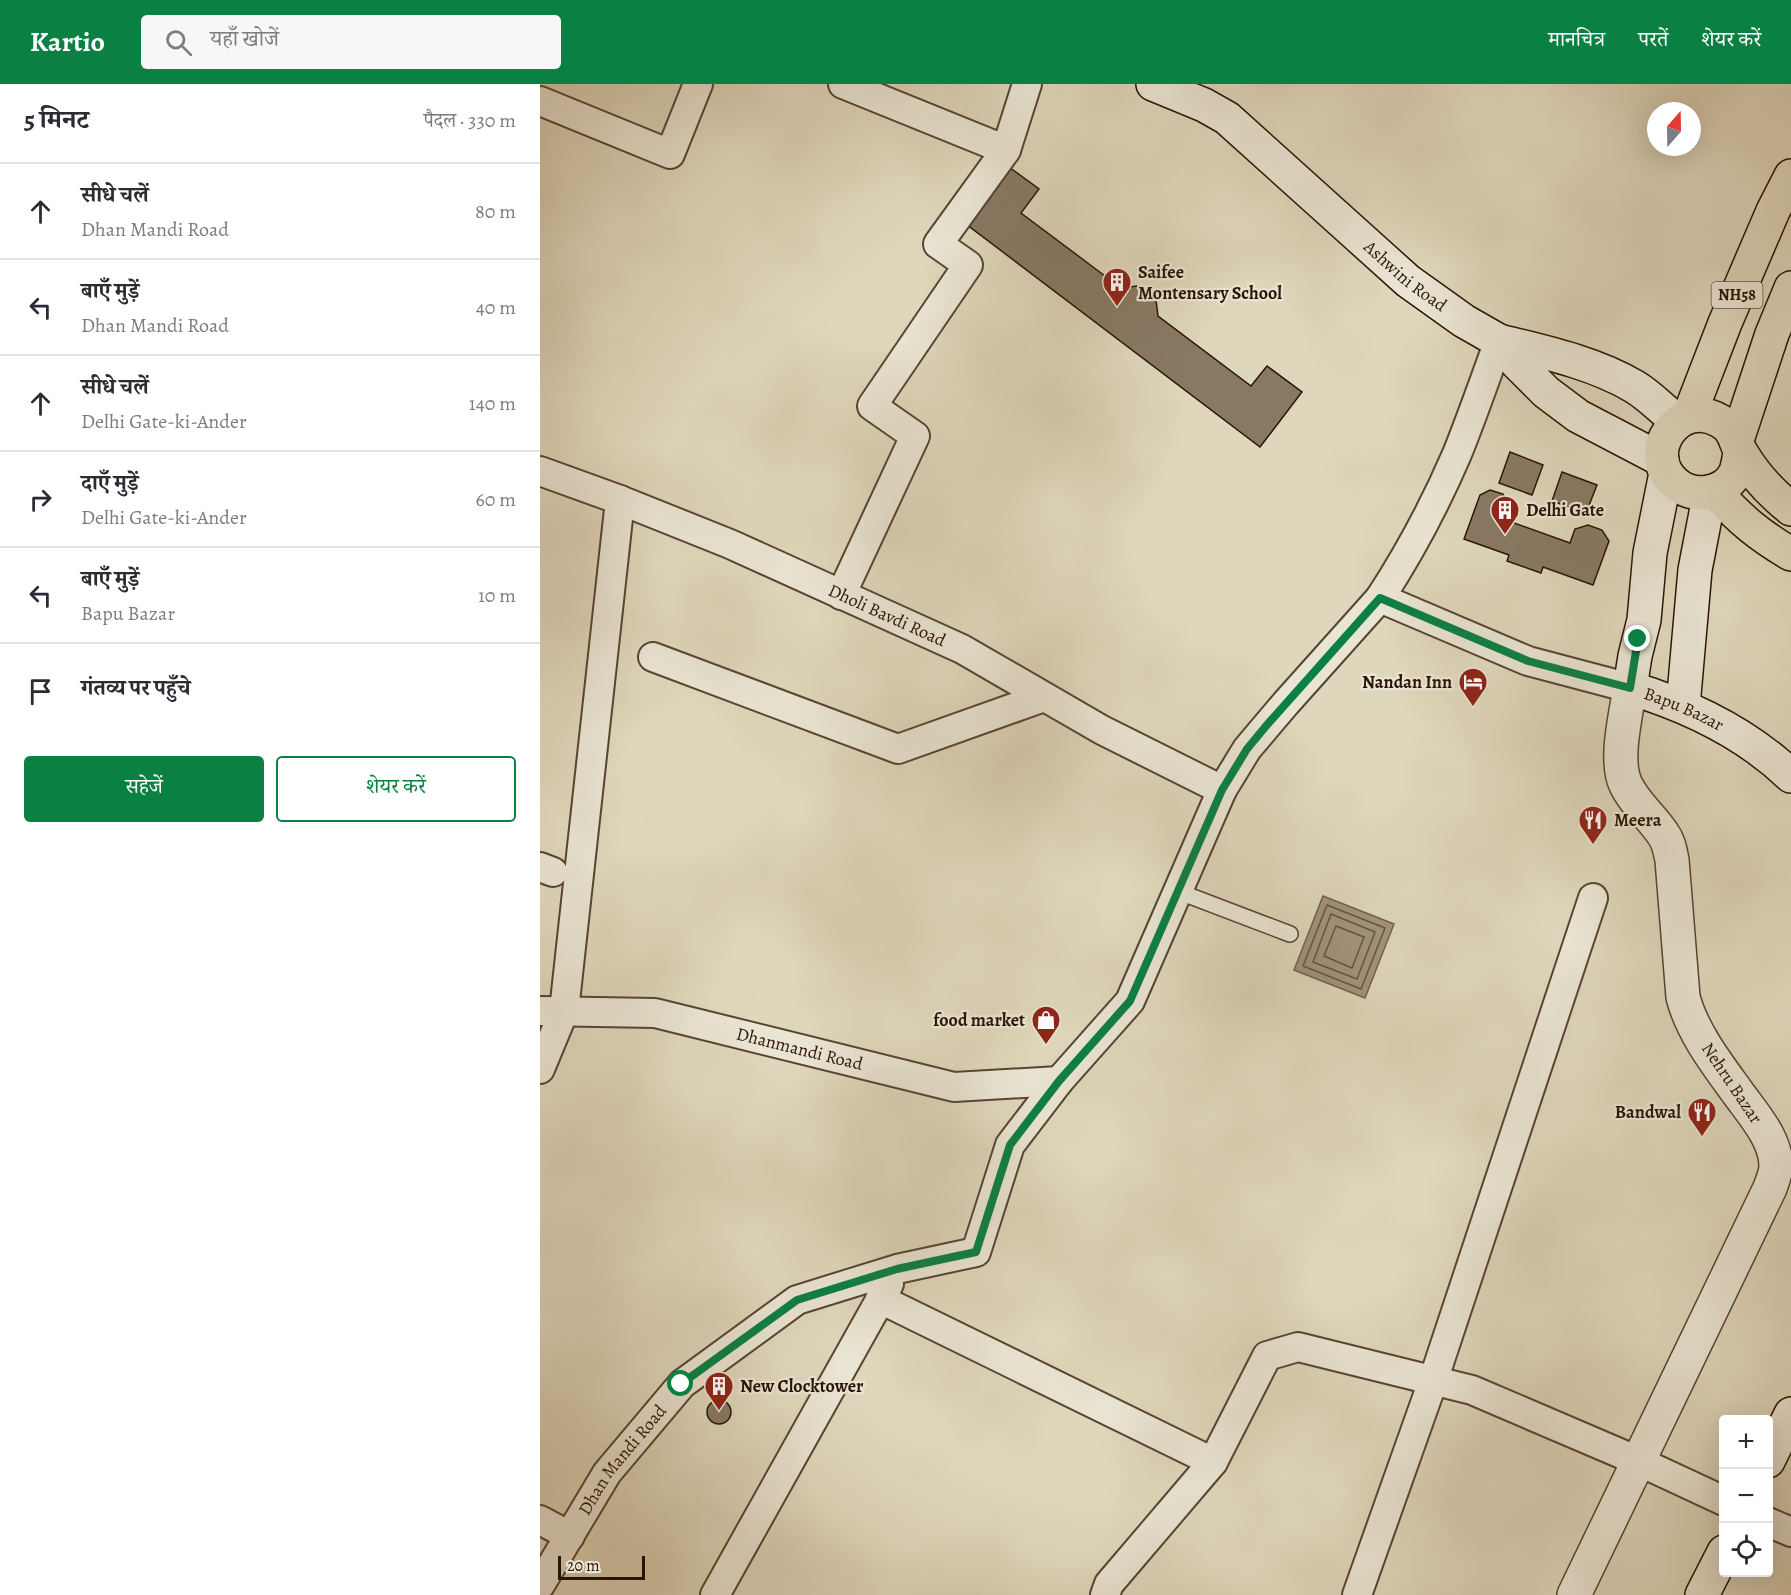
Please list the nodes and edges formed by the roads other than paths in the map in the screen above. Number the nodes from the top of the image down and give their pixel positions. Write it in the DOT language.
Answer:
graph roads {
  1 [pos="698,84"];
  2 [pos="843,84"];
  3 [pos="1027,84"];
  4 [pos="1153,84"];
  5 [pos="540,101"];
  6 [pos="1006,150"];
  7 [pos="1791,176"];
  8 [pos="1791,288"];
  9 [pos="1781,334"];
  10 [pos="1499,341"];
  11 [pos="1684,419"];
  12 [pos="1739,446"];
  13 [pos="1664,467"];
  14 [pos="540,471"];
  15 [pos="1712,491"];
  16 [pos="620,500"];
  17 [pos="1791,509"];
  18 [pos="1791,554"];
  19 [pos="841,595"];
  20 [pos="1380,598"];
  21 [pos="653,657"];
  22 [pos="1630,688"];
  23 [pos="1044,697"];
  24 [pos="1683,706"];
  25 [pos="1791,776"];
  26 [pos="1222,790"];
  27 [pos="1177,891"];
  28 [pos="1593,898"];
  29 [pos="1290,934"];
  30 [pos="552,1011"];
  31 [pos="540,1069"];
  32 [pos="1059,1081"];
  33 [pos="1782,1153"];
  34 [pos="897,1269"];
  35 [pos="880,1299"];
  36 [pos="1433,1381"];
  37 [pos="1791,1414"];
  38 [pos="1773,1451"];
  39 [pos="1638,1461"];
  40 [pos="1213,1462"];
  41 [pos="1719,1499"];
  42 [pos="540,1520"];
  43 [pos="1770,1523"];
  44 [pos="1791,1532"];
  45 [pos="570,1536"];
  46 [pos="1719,1562"];
  47 [pos="540,1585"];
  48 [pos="715,1595"];
  49 [pos="1106,1595"];
  50 [pos="1358,1595"];
  51 [pos="1574,1595"];
  52 [pos="1702,1595"];
  1 -- 5 [label="street"];
  2 -- 6 [label="street"];
  3 -- 6 [label="street"];
  4 -- 10 [label="main road, Ashwini Road"];
  6 -- 19 [label="street"];
  7 -- 11 [label="highway, NH58"];
  8 -- 9 [label="highway, NH58"];
  9 -- 12 [label="highway, NH58"];
  10 -- 11 [label="main road"];
  10 -- 13 [label="main road, Ashwini Road"];
  10 -- 20 [label="street"];
  11 -- 12 [label="highway"];
  11 -- 13 [label="highway, NH58"];
  12 -- 15 [label="highway, NH58"];
  12 -- 17 [label="highway"];
  13 -- 15 [label="highway"];
  13 -- 22 [label="main road, Bapu Bazar"];
  14 -- 16 [label="street, Dholi Bavdi Road"];
  15 -- 18 [label="highway"];
  15 -- 24 [label="main road"];
  16 -- 19 [label="street, Dholi Bavdi Road"];
  16 -- 30 [label="street"];
  19 -- 23 [label="street, Dholi Bavdi Road"];
  20 -- 22 [label="street"];
  20 -- 26 [label="street"];
  21 -- 23 [label="street"];
  22 -- 24 [label="main road, Bapu Bazar"];
  22 -- 33 [label="main road, Nehru Bazar"];
  23 -- 26 [label="street, Dholi Bavdi Road"];
  24 -- 25 [label="main road, Bapu Bazar"];
  26 -- 27 [label="street"];
  27 -- 29 [label="lane"];
  27 -- 32 [label="street"];
  28 -- 36 [label="street"];
  30 -- 31 [label="street"];
  30 -- 32 [label="street, Dhanmandi Road"];
  32 -- 34 [label="street, Dhan Mandi Road"];
  33 -- 39 [label="main road, Nehru Bazar"];
  34 -- 35 [label="street"];
  34 -- 45 [label="street, Dhan Mandi Road"];
  35 -- 40 [label="street"];
  35 -- 48 [label="street"];
  36 -- 39 [label="street"];
  36 -- 40 [label="street"];
  36 -- 50 [label="street"];
  37 -- 38 [label="main road"];
  39 -- 41 [label="street"];
  39 -- 51 [label="main road, Nehru Bazar"];
  40 -- 49 [label="street"];
  42 -- 45 [label="street"];
  43 -- 44 [label="street"];
  45 -- 47 [label="street, Dhan Mandi Road"];
  46 -- 52 [label="main road"];
}
